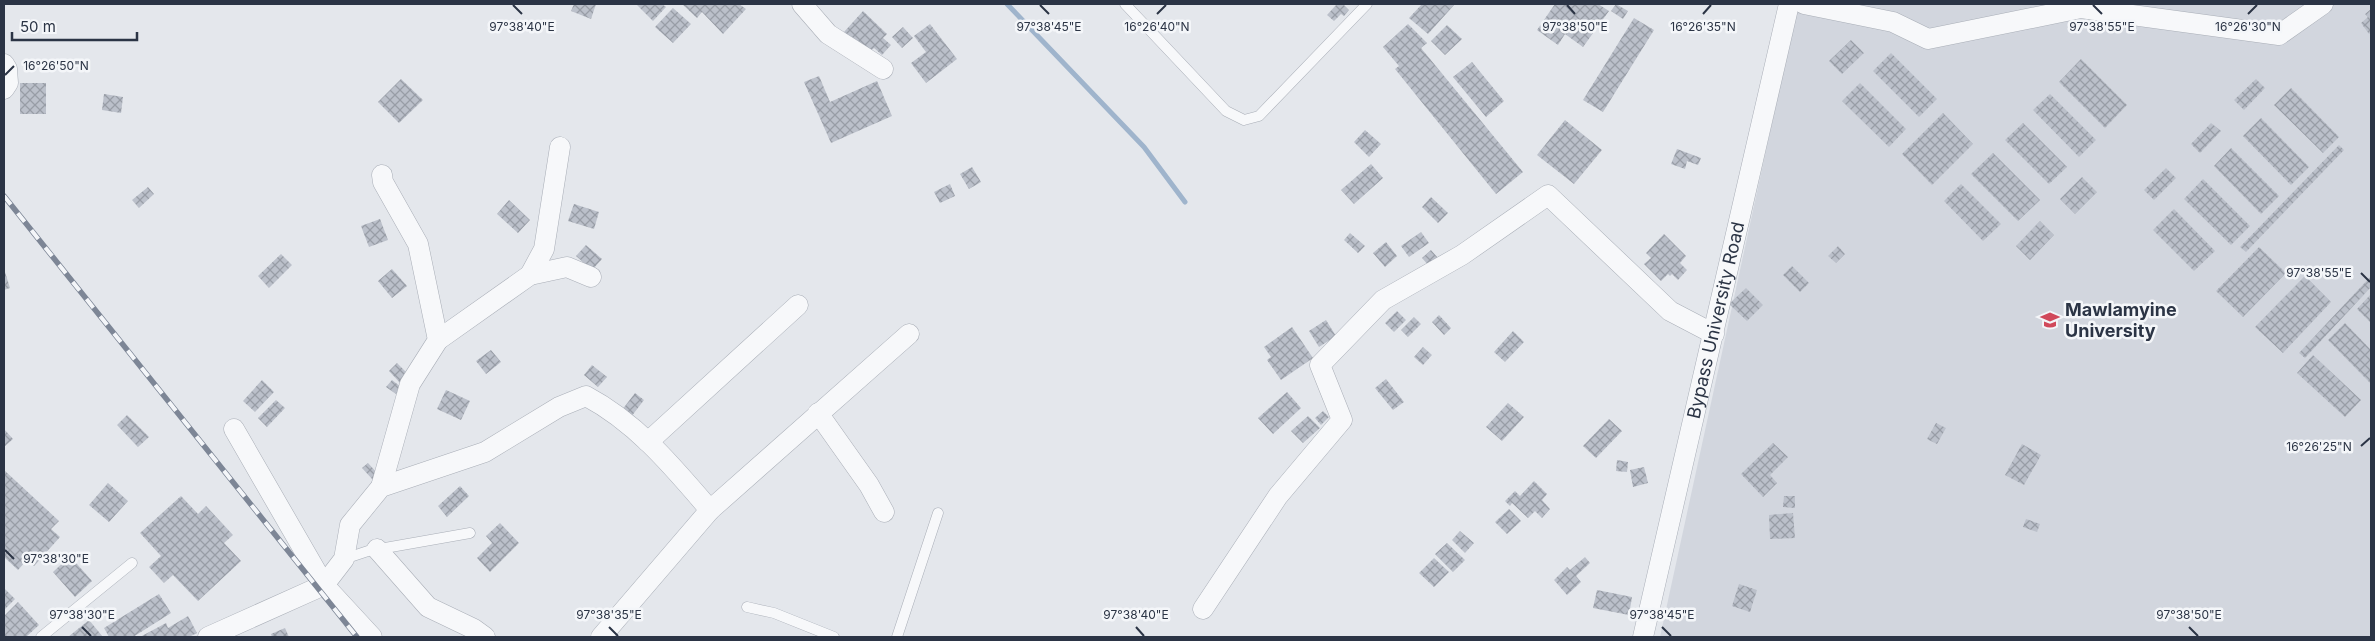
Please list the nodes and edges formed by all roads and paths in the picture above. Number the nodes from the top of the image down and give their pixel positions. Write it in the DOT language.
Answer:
graph roads {
  1 [pos="802,4"];
  2 [pos="1124,4"];
  3 [pos="1367,4"];
  4 [pos="1789,4"];
  5 [pos="1804,4"];
  6 [pos="2323,4"];
  7 [pos="4,64"];
  8 [pos="883,69"];
  9 [pos="4,89"];
  10 [pos="560,147"];
  11 [pos="382,175"];
  12 [pos="530,275"];
  13 [pos="591,277"];
  14 [pos="798,305"];
  15 [pos="908,334"];
  16 [pos="1714,334"];
  17 [pos="438,340"];
  18 [pos="818,413"];
  19 [pos="234,429"];
  20 [pos="648,442"];
  21 [pos="381,487"];
  22 [pos="710,510"];
  23 [pos="884,512"];
  24 [pos="938,513"];
  25 [pos="470,533"];
  26 [pos="377,549"];
  27 [pos="344,559"];
  28 [pos="132,563"];
  29 [pos="324,585"];
  30 [pos="747,607"];
  31 [pos="1203,609"];
  32 [pos="41,637"];
  33 [pos="208,637"];
  34 [pos="372,637"];
  35 [pos="485,637"];
  36 [pos="601,637"];
  37 [pos="834,637"];
  38 [pos="897,637"];
  39 [pos="1643,637"];
  1 -- 8 [label="street"];
  2 -- 3 [label="lane"];
  4 -- 16 [label="street, Bypass University Road"];
  5 -- 6 [label="street"];
  7 -- 9 [label="street"];
  10 -- 12 [label="street"];
  11 -- 17 [label="street"];
  12 -- 13 [label="street"];
  12 -- 17 [label="street"];
  14 -- 20 [label="street"];
  15 -- 18 [label="street"];
  16 -- 31 [label="street"];
  16 -- 39 [label="street, Bypass University Road"];
  17 -- 21 [label="street"];
  18 -- 22 [label="street"];
  18 -- 23 [label="street"];
  19 -- 29 [label="street"];
  20 -- 21 [label="street"];
  20 -- 22 [label="street"];
  21 -- 27 [label="street"];
  22 -- 36 [label="street"];
  24 -- 38 [label="lane"];
  25 -- 26 [label="lane"];
  26 -- 27 [label="lane"];
  26 -- 35 [label="street"];
  27 -- 29 [label="street"];
  28 -- 32 [label="lane"];
  29 -- 33 [label="street"];
  29 -- 34 [label="street"];
  30 -- 37 [label="lane"];
}
